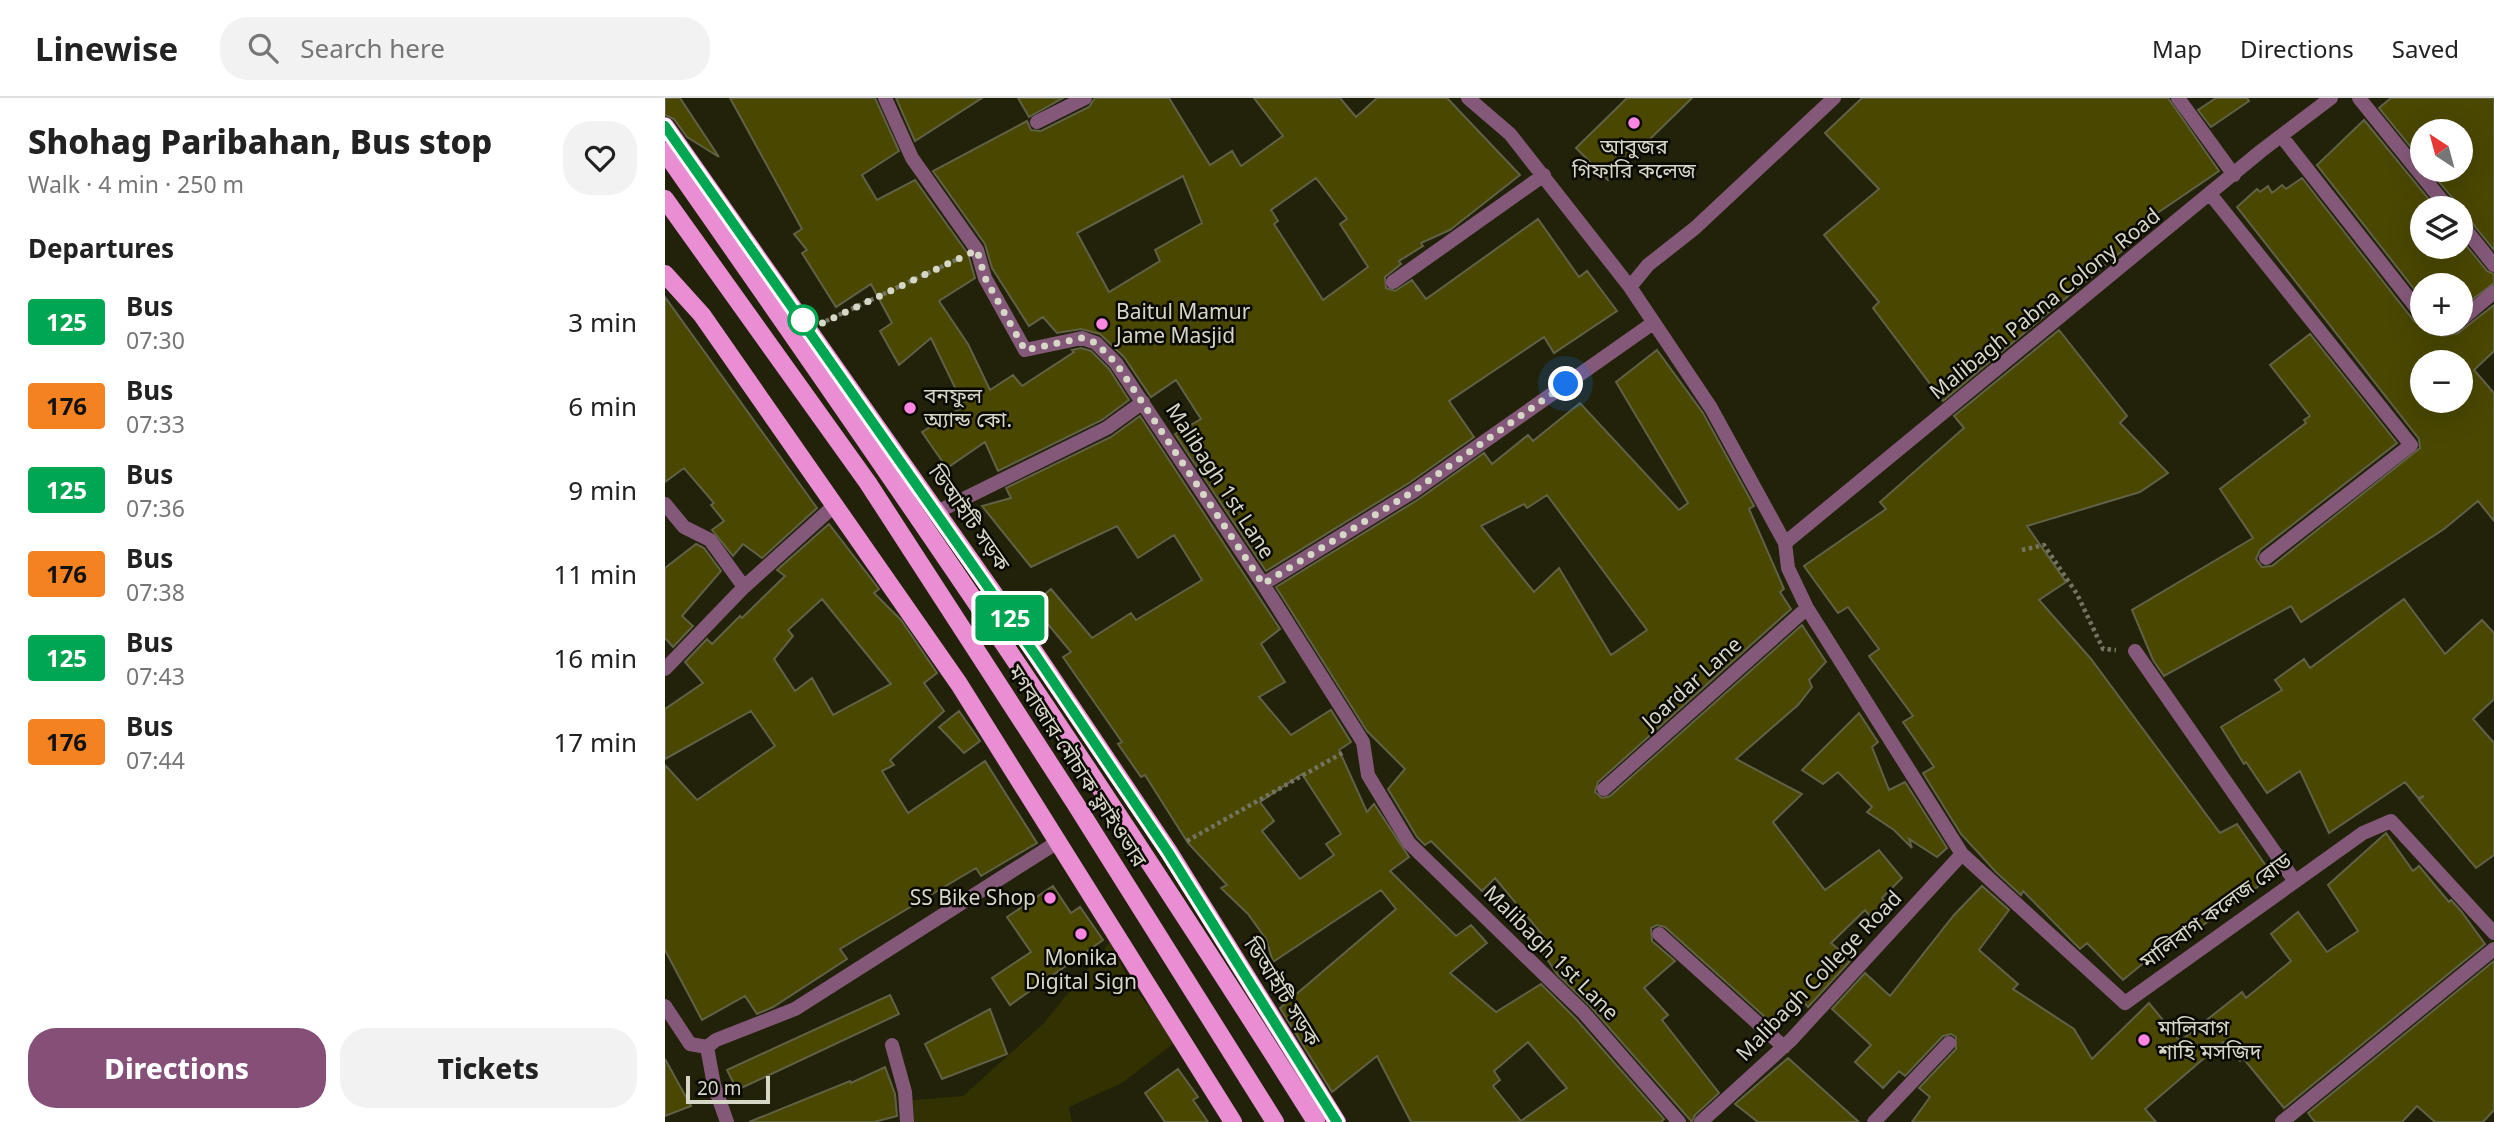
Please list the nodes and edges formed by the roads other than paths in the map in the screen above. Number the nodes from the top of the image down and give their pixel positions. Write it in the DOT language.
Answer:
graph roads {
  1 [pos="885,98"];
  2 [pos="1085,98"];
  3 [pos="1468,98"];
  4 [pos="1834,98"];
  5 [pos="2178,98"];
  6 [pos="2331,98"];
  7 [pos="2359,98"];
  8 [pos="1037,122"];
  9 [pos="665,126"];
  10 [pos="2282,137"];
  11 [pos="665,152"];
  12 [pos="1544,175"];
  13 [pos="2234,176"];
  14 [pos="2211,195"];
  15 [pos="2438,196"];
  16 [pos="665,199"];
  17 [pos="2473,239"];
  18 [pos="2494,265"];
  19 [pos="665,274"];
  20 [pos="1393,282"];
  21 [pos="1630,287"];
  22 [pos="2494,292"];
  23 [pos="2410,300"];
  24 [pos="2473,310"];
  25 [pos="1653,323"];
  26 [pos="1143,402"];
  27 [pos="665,504"];
  28 [pos="835,505"];
  29 [pos="936,512"];
  30 [pos="1785,543"];
  31 [pos="2266,558"];
  32 [pos="1263,584"];
  33 [pos="744,587"];
  34 [pos="1807,608"];
  35 [pos="2135,651"];
  36 [pos="665,669"];
  37 [pos="1604,789"];
  38 [pos="1056,843"];
  39 [pos="1962,854"];
  40 [pos="2294,880"];
  41 [pos="2494,933"];
  42 [pos="1659,934"];
  43 [pos="2494,949"];
  44 [pos="665,1006"];
  45 [pos="1949,1043"];
  46 [pos="892,1045"];
  47 [pos="707,1047"];
  48 [pos="1784,1047"];
  49 [pos="727,1122"];
  50 [pos="907,1122"];
  51 [pos="1233,1122"];
  52 [pos="1275,1122"];
  53 [pos="1316,1122"];
  54 [pos="1337,1122"];
  55 [pos="1679,1122"];
  56 [pos="1701,1122"];
  57 [pos="1874,1122"];
  58 [pos="2282,1122"];
  1 -- 26 [label="street, Malibagh 1st Lane"];
  2 -- 8 [label="street"];
  3 -- 12 [label="street"];
  4 -- 21 [label="street"];
  5 -- 13 [label="street"];
  6 -- 10 [label="street, Malibagh Pabna Colony Road"];
  7 -- 15 [label="street"];
  9 -- 29 [label="main road, ডিআইটি সড়ক"];
  10 -- 13 [label="street, Malibagh Pabna Colony Road"];
  10 -- 23 [label="street"];
  11 -- 53 [label="main road, মগবাজার-মৌচাক ফ্লাইওভার"];
  12 -- 20 [label="street"];
  12 -- 21 [label="street"];
  13 -- 14 [label="street, Malibagh Pabna Colony Road"];
  14 -- 30 [label="street, Malibagh Pabna Colony Road"];
  14 -- 31 [label="street"];
  16 -- 52 [label="main road, মগবাজার-মৌচাক ফ্লাইওভার"];
  17 -- 18 [label="street"];
  19 -- 28 [label="main road"];
  21 -- 25 [label="street"];
  22 -- 24 [label="street"];
  25 -- 30 [label="street"];
  25 -- 32 [label="street"];
  26 -- 29 [label="street"];
  26 -- 32 [label="street, Malibagh 1st Lane"];
  27 -- 33 [label="street"];
  28 -- 33 [label="street"];
  28 -- 38 [label="main road"];
  29 -- 54 [label="main road, ডিআইটি সড়ক"];
  30 -- 34 [label="street"];
  32 -- 55 [label="street, Malibagh 1st Lane"];
  33 -- 36 [label="street"];
  34 -- 37 [label="street, Joardar Lane"];
  34 -- 39 [label="street"];
  35 -- 40 [label="street"];
  38 -- 47 [label="street"];
  38 -- 51 [label="main road"];
  39 -- 40 [label="street, মালিবাগ কলেজ রোড"];
  39 -- 48 [label="street, Malibagh College Road"];
  40 -- 41 [label="street, মালিবাগ কলেজ রোড"];
  42 -- 48 [label="street"];
  43 -- 58 [label="street"];
  44 -- 47 [label="street"];
  45 -- 57 [label="street"];
  46 -- 50 [label="street"];
  47 -- 49 [label="street"];
  48 -- 56 [label="street, Malibagh College Road"];
}
